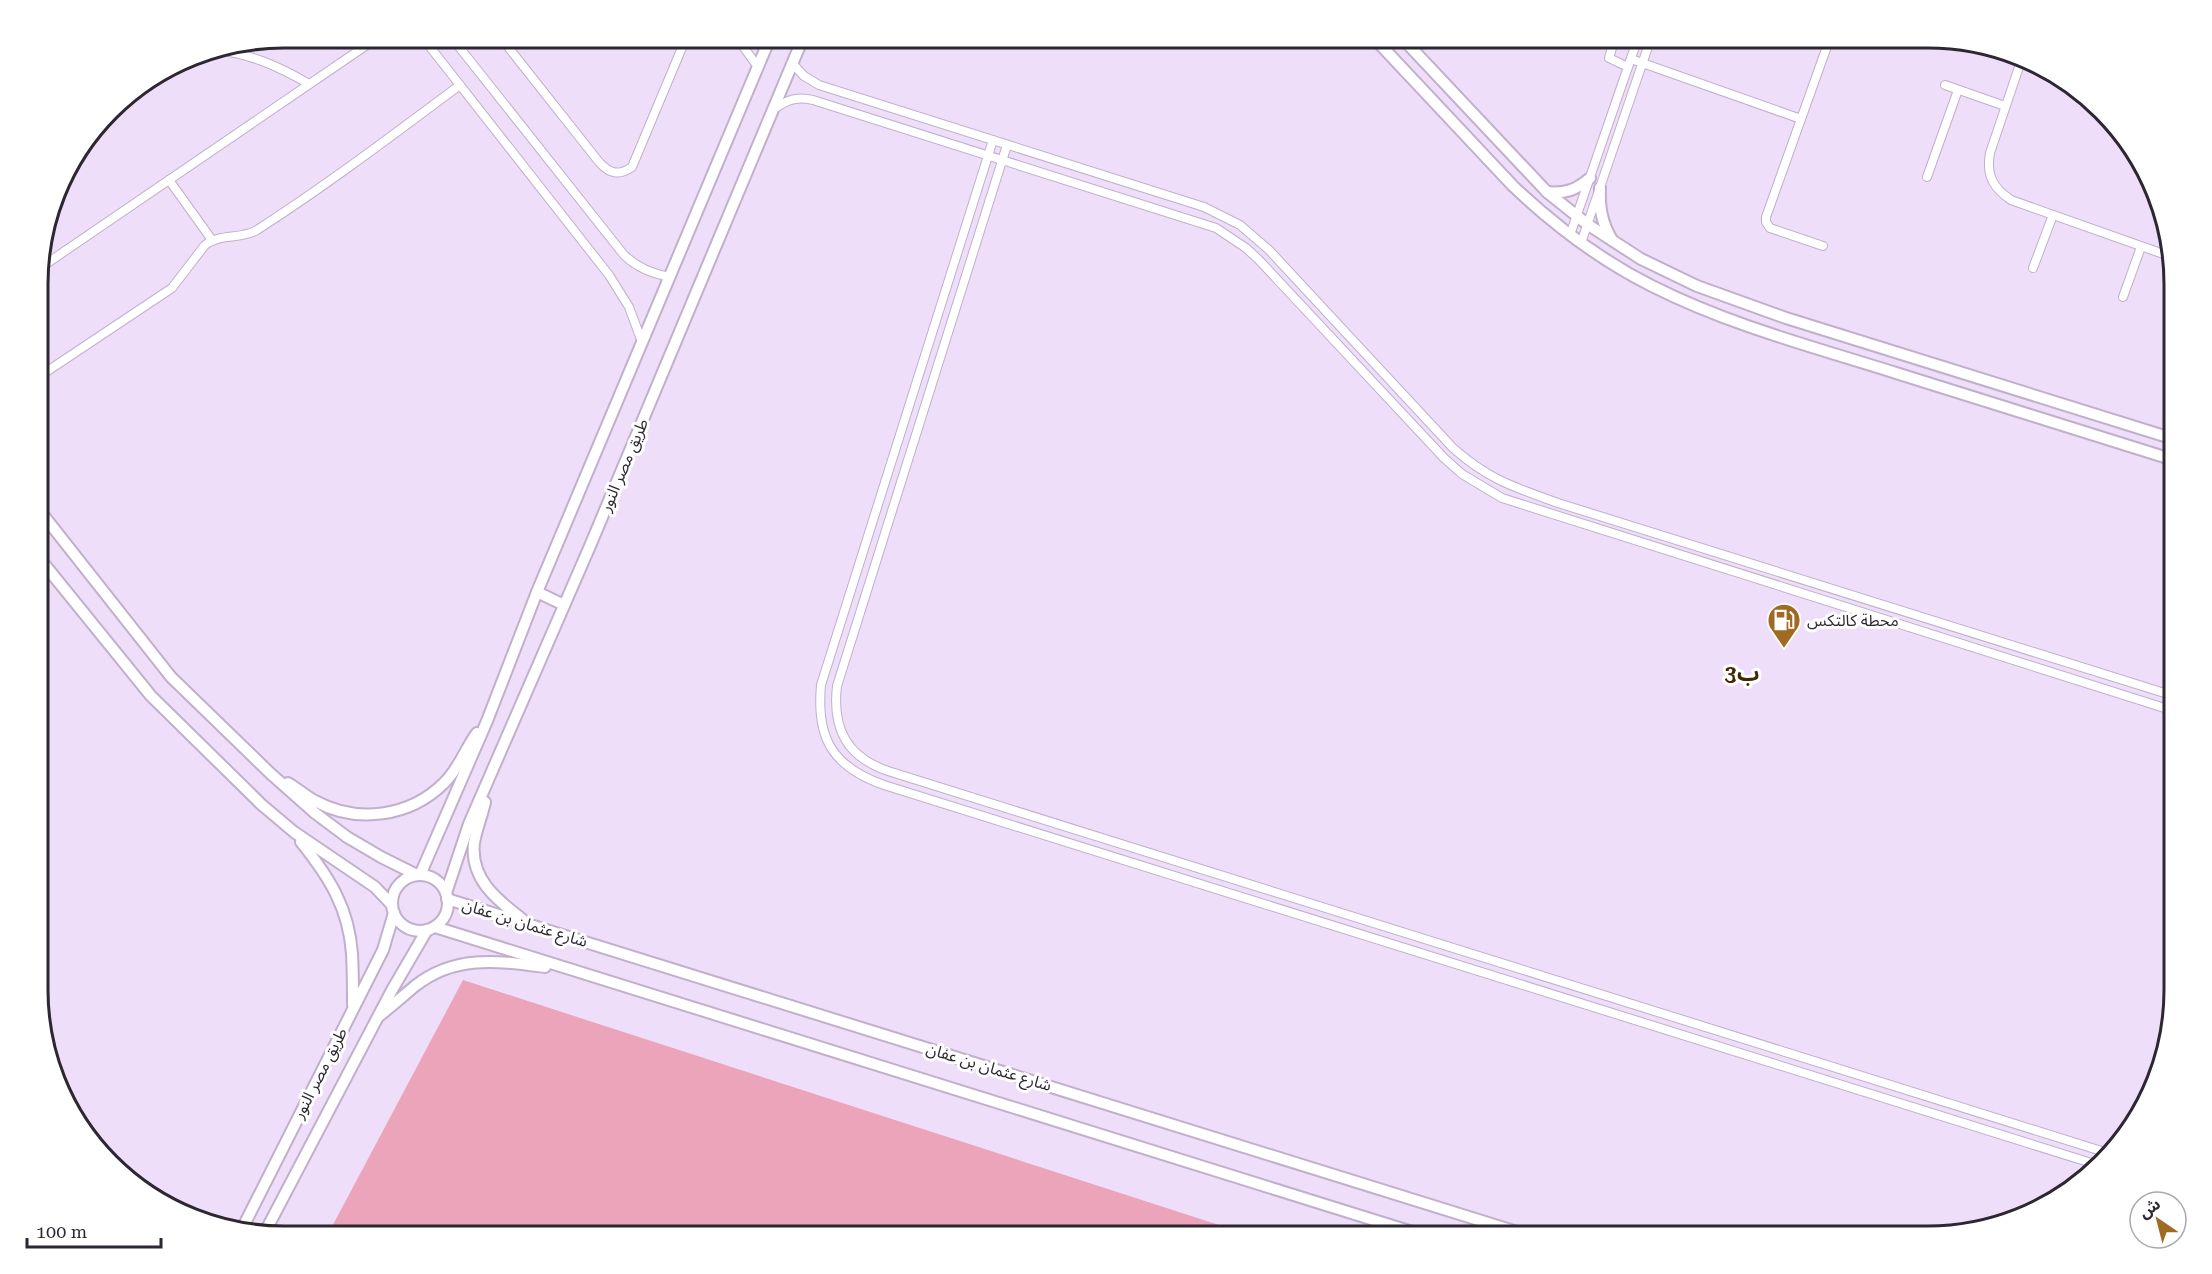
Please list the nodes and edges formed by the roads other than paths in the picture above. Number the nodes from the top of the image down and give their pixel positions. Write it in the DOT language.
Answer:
graph roads {
  1 [pos="362,48"];
  2 [pos="431,48"];
  3 [pos="460,48"];
  4 [pos="509,48"];
  5 [pos="682,48"];
  6 [pos="744,48"];
  7 [pos="766,48"];
  8 [pos="799,48"];
  9 [pos="1383,48"];
  10 [pos="1411,48"];
  11 [pos="1612,48"];
  12 [pos="1635,48"];
  13 [pos="1647,48"];
  14 [pos="1826,48"];
  15 [pos="240,53"];
  16 [pos="792,63"];
  17 [pos="1630,63"];
  18 [pos="1642,63"];
  19 [pos="2019,66"];
  20 [pos="758,68"];
  21 [pos="309,84"];
  22 [pos="460,85"];
  23 [pos="1945,85"];
  24 [pos="1958,90"];
  25 [pos="2005,106"];
  26 [pos="774,109"];
  27 [pos="1801,119"];
  28 [pos="993,140"];
  29 [pos="1007,145"];
  30 [pos="988,154"];
  31 [pos="1004,159"];
  32 [pos="1927,177"];
  33 [pos="1590,178"];
  34 [pos="169,180"];
  35 [pos="1600,188"];
  36 [pos="1547,192"];
  37 [pos="2053,215"];
  38 [pos="1576,216"];
  39 [pos="1587,225"];
  40 [pos="1570,235"];
  41 [pos="212,240"];
  42 [pos="1581,243"];
  43 [pos="1614,243"];
  44 [pos="1824,246"];
  45 [pos="2141,247"];
  46 [pos="2162,254"];
  47 [pos="49,262"];
  48 [pos="2033,268"];
  49 [pos="670,277"];
  50 [pos="2123,297"];
  51 [pos="642,342"];
  52 [pos="48,371"];
  53 [pos="2164,436"];
  54 [pos="2164,457"];
  55 [pos="48,521"];
  56 [pos="48,568"];
  57 [pos="537,592"];
  58 [pos="564,605"];
  59 [pos="2164,693"];
  60 [pos="2164,708"];
  61 [pos="487,721"];
  62 [pos="495,766"];
  63 [pos="271,774"];
  64 [pos="294,832"];
  65 [pos="419,875"];
  66 [pos="447,896"];
  67 [pos="393,909"];
  68 [pos="530,924"];
  69 [pos="431,928"];
  70 [pos="569,969"];
  71 [pos="354,1006"];
  72 [pos="377,1018"];
  73 [pos="2101,1151"];
  74 [pos="2090,1162"];
  75 [pos="245,1222"];
  76 [pos="269,1225"];
  77 [pos="1393,1226"];
  78 [pos="1498,1226"];
  1 -- 21 [label="street"];
  2 -- 22 [label="street"];
  3 -- 49 [label="street"];
  4 -- 5 [label="street"];
  6 -- 20 [label="street"];
  7 -- 20 [label="street, طريق مصر النور"];
  8 -- 16 [label="street, طريق مصر النور"];
  9 -- 40 [label="street"];
  10 -- 36 [label="street"];
  11 -- 17 [label="street"];
  12 -- 17 [label="street"];
  13 -- 18 [label="street"];
  14 -- 27 [label="street"];
  15 -- 21 [label="street"];
  16 -- 26 [label="street, طريق مصر النور"];
  16 -- 28 [label="street"];
  17 -- 18 [label="street"];
  17 -- 33 [label="street"];
  18 -- 27 [label="street"];
  18 -- 35 [label="street"];
  19 -- 25 [label="street"];
  20 -- 49 [label="street, طريق مصر النور"];
  21 -- 34 [label="street"];
  22 -- 41 [label="street"];
  22 -- 51 [label="street"];
  23 -- 24 [label="street"];
  24 -- 25 [label="street"];
  24 -- 32 [label="street"];
  25 -- 37 [label="street"];
  26 -- 30 [label="street"];
  26 -- 58 [label="street, طريق مصر النور"];
  27 -- 44 [label="street"];
  28 -- 29 [label="street"];
  28 -- 30 [label="street"];
  29 -- 31 [label="street"];
  29 -- 59 [label="street"];
  30 -- 31 [label="street"];
  30 -- 74 [label="street"];
  31 -- 60 [label="street"];
  31 -- 73 [label="street"];
  33 -- 36 [label="street"];
  33 -- 38 [label="street"];
  34 -- 41 [label="street"];
  34 -- 47 [label="street"];
  35 -- 39 [label="street"];
  35 -- 43 [label="street"];
  36 -- 38 [label="street"];
  37 -- 45 [label="street"];
  37 -- 48 [label="street"];
  38 -- 39 [label="street"];
  38 -- 40 [label="street"];
  39 -- 42 [label="street"];
  39 -- 43 [label="street"];
  40 -- 42 [label="street"];
  41 -- 52 [label="street"];
  42 -- 54 [label="street"];
  43 -- 53 [label="street"];
  45 -- 46 [label="street"];
  45 -- 50 [label="street"];
  49 -- 51 [label="street, طريق مصر النور"];
  51 -- 57 [label="street, طريق مصر النور"];
  55 -- 63 [label="street"];
  56 -- 64 [label="street"];
  57 -- 58 [label="street"];
  57 -- 61 [label="street, طريق مصر النور"];
  58 -- 62 [label="street, طريق مصر النور"];
  61 -- 63 [label="street"];
  61 -- 65 [label="street, طريق مصر النور"];
  62 -- 66 [label="street, طريق مصر النور"];
  62 -- 68 [label="street"];
  63 -- 65 [label="street"];
  64 -- 67 [label="street"];
  64 -- 71 [label="street"];
  65 -- 66 [label="street"];
  65 -- 67 [label="street"];
  66 -- 68 [label="street, شارع عثمان بن عفان"];
  66 -- 69 [label="street"];
  67 -- 69 [label="street"];
  67 -- 71 [label="street, طريق مصر النور"];
  68 -- 78 [label="street, شارع عثمان بن عفان"];
  69 -- 70 [label="street, شارع عثمان بن عفان"];
  69 -- 72 [label="street, طريق مصر النور"];
  70 -- 72 [label="street"];
  70 -- 77 [label="street, شارع عثمان بن عفان"];
  71 -- 75 [label="street, طريق مصر النور"];
  72 -- 76 [label="street, طريق مصر النور"];
}
